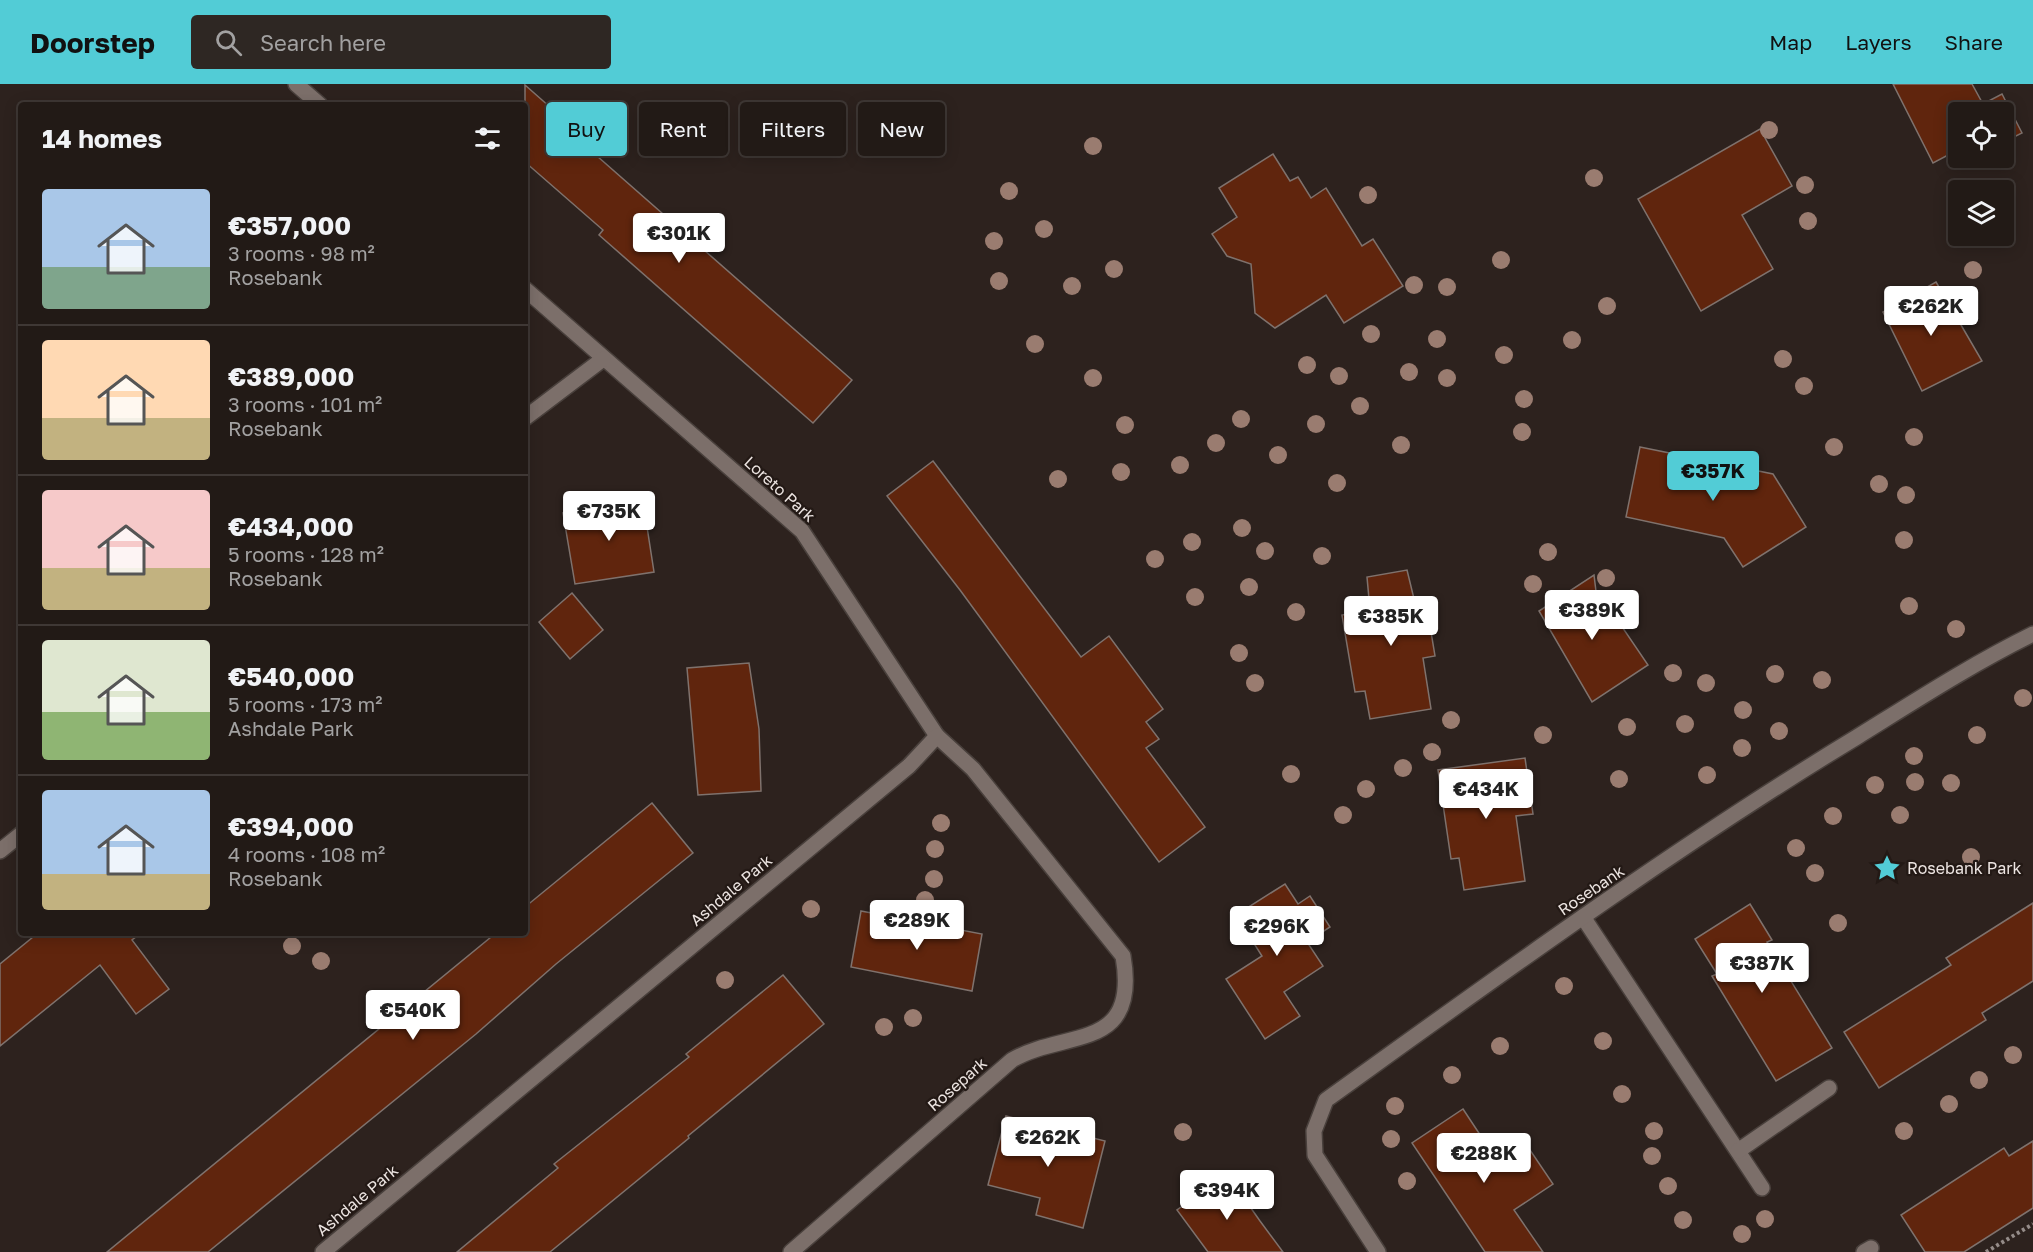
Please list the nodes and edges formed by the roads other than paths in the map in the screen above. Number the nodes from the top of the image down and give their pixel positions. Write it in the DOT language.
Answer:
graph roads {
  1 [pos="296,84"];
  2 [pos="317,102"];
  3 [pos="528,292"];
  4 [pos="603,359"];
  5 [pos="528,416"];
  6 [pos="2033,634"];
  7 [pos="937,736"];
  8 [pos="18,836"];
  9 [pos="0,851"];
  10 [pos="1583,917"];
  11 [pos="1828,1088"];
  12 [pos="1738,1151"];
  13 [pos="1762,1188"];
  14 [pos="323,1252"];
  15 [pos="791,1252"];
  16 [pos="1378,1252"];
  1 -- 2 [label="street"];
  3 -- 4 [label="street, Loreto Park"];
  4 -- 5 [label="street"];
  4 -- 7 [label="street, Loreto Park"];
  6 -- 10 [label="street, Rosebank"];
  7 -- 14 [label="street, Ashdale Park"];
  7 -- 15 [label="street, Rosepark"];
  8 -- 9 [label="street"];
  10 -- 12 [label="street"];
  10 -- 16 [label="street, Rosebank"];
  11 -- 12 [label="street"];
  12 -- 13 [label="street"];
}
